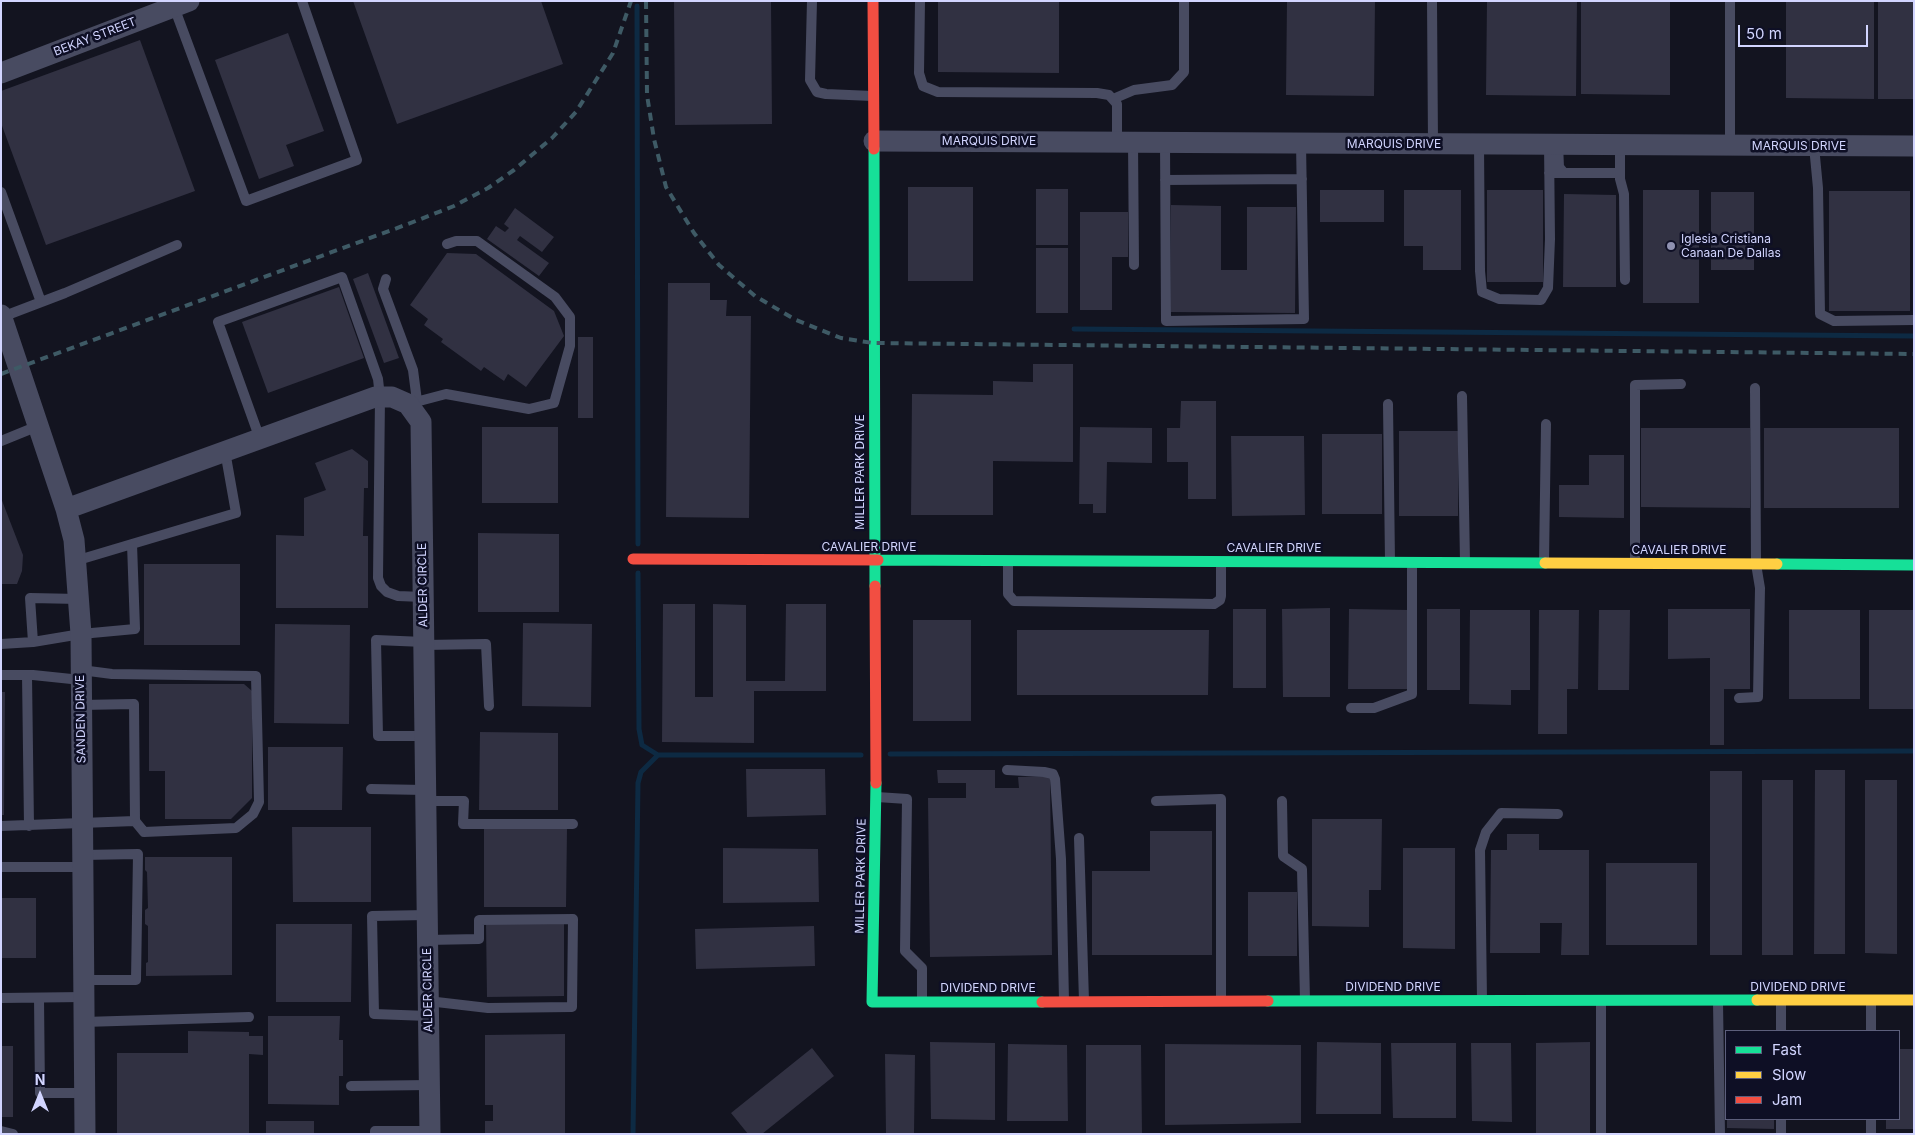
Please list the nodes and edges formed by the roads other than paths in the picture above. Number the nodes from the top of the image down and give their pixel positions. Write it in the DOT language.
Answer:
graph roads {
  1 [pos="302,1"];
  2 [pos="812,1"];
  3 [pos="873,1"];
  4 [pos="920,1"];
  5 [pos="1432,1"];
  6 [pos="1730,1"];
  7 [pos="1184,2"];
  8 [pos="179,3"];
  9 [pos="1,73"];
  10 [pos="873,96"];
  11 [pos="1113,99"];
  12 [pos="874,141"];
  13 [pos="1125,142"];
  14 [pos="1165,142"];
  15 [pos="1302,143"];
  16 [pos="1434,144"];
  17 [pos="1479,144"];
  18 [pos="1554,144"];
  19 [pos="1620,144"];
  20 [pos="1730,145"];
  21 [pos="1814,146"];
  22 [pos="1914,146"];
  23 [pos="1549,173"];
  24 [pos="1564,173"];
  25 [pos="1620,174"];
  26 [pos="1302,179"];
  27 [pos="1165,180"];
  28 [pos="1,192"];
  29 [pos="447,244"];
  30 [pos="177,245"];
  31 [pos="1134,265"];
  32 [pos="386,279"];
  33 [pos="1625,280"];
  34 [pos="41,302"];
  35 [pos="1914,320"];
  36 [pos="3,327"];
  37 [pos="1681,384"];
  38 [pos="1755,388"];
  39 [pos="1462,396"];
  40 [pos="380,397"];
  41 [pos="412,403"];
  42 [pos="1388,404"];
  43 [pos="1546,424"];
  44 [pos="38,426"];
  45 [pos="260,439"];
  46 [pos="1,441"];
  47 [pos="225,451"];
  48 [pos="66,509"];
  49 [pos="132,544"];
  50 [pos="633,559"];
  51 [pos="875,560"];
  52 [pos="75,561"];
  53 [pos="1008,561"];
  54 [pos="1220,562"];
  55 [pos="1390,563"];
  56 [pos="1412,563"];
  57 [pos="1465,563"];
  58 [pos="1544,563"];
  59 [pos="1635,564"];
  60 [pos="1756,564"];
  61 [pos="1914,565"];
  62 [pos="423,596"];
  63 [pos="79,599"];
  64 [pos="82,634"];
  65 [pos="33,642"];
  66 [pos="1,644"];
  67 [pos="424,644"];
  68 [pos="81,675"];
  69 [pos="1,676"];
  70 [pos="27,676"];
  71 [pos="1739,698"];
  72 [pos="81,705"];
  73 [pos="489,706"];
  74 [pos="1350,708"];
  75 [pos="425,736"];
  76 [pos="1007,770"];
  77 [pos="371,789"];
  78 [pos="426,796"];
  79 [pos="876,797"];
  80 [pos="1156,801"];
  81 [pos="1282,801"];
  82 [pos="1558,814"];
  83 [pos="135,821"];
  84 [pos="82,822"];
  85 [pos="573,824"];
  86 [pos="1,826"];
  87 [pos="29,826"];
  88 [pos="1080,838"];
  89 [pos="83,861"];
  90 [pos="1,867"];
  91 [pos="427,915"];
  92 [pos="427,940"];
  93 [pos="84,988"];
  94 [pos="1,998"];
  95 [pos="39,998"];
  96 [pos="1718,1000"];
  97 [pos="1781,1000"];
  98 [pos="1871,1000"];
  99 [pos="1914,1000"];
  100 [pos="1221,1001"];
  101 [pos="1305,1001"];
  102 [pos="1482,1001"];
  103 [pos="1601,1001"];
  104 [pos="872,1002"];
  105 [pos="922,1002"];
  106 [pos="1064,1002"];
  107 [pos="1084,1002"];
  108 [pos="428,1009"];
  109 [pos="249,1017"];
  110 [pos="84,1022"];
  111 [pos="1781,1030"];
  112 [pos="1871,1030"];
  113 [pos="429,1085"];
  114 [pos="351,1086"];
  115 [pos="85,1093"];
  116 [pos="1781,1120"];
  117 [pos="1871,1120"];
  118 [pos="1,1131"];
  119 [pos="430,1132"];
  120 [pos="13,1134"];
  121 [pos="85,1134"];
  122 [pos="375,1134"];
  123 [pos="1601,1134"];
  124 [pos="1720,1134"];
  125 [pos="1781,1134"];
  126 [pos="1872,1134"];
  1 -- 8 [label="lane"];
  2 -- 10 [label="lane"];
  3 -- 10 [label="street, MILLER PARK DRIVE"];
  4 -- 11 [label="lane"];
  5 -- 16 [label="lane"];
  6 -- 20 [label="lane"];
  7 -- 11 [label="lane"];
  8 -- 9 [label="street, BEKAY STREET"];
  10 -- 12 [label="street, MILLER PARK DRIVE"];
  11 -- 13 [label="lane"];
  12 -- 13 [label="street, MARQUIS DRIVE"];
  12 -- 51 [label="street, MILLER PARK DRIVE"];
  13 -- 14 [label="street, MARQUIS DRIVE"];
  13 -- 31 [label="lane"];
  14 -- 15 [label="street, MARQUIS DRIVE"];
  14 -- 27 [label="lane"];
  15 -- 16 [label="street, MARQUIS DRIVE"];
  15 -- 26 [label="lane"];
  16 -- 17 [label="street, MARQUIS DRIVE"];
  17 -- 18 [label="street, MARQUIS DRIVE"];
  17 -- 23 [label="lane"];
  18 -- 19 [label="street, MARQUIS DRIVE"];
  18 -- 23 [label="lane"];
  18 -- 24 [label="lane"];
  19 -- 20 [label="street, MARQUIS DRIVE"];
  19 -- 25 [label="lane"];
  20 -- 21 [label="street, MARQUIS DRIVE"];
  21 -- 22 [label="street, MARQUIS DRIVE"];
  21 -- 35 [label="lane"];
  23 -- 24 [label="lane"];
  24 -- 25 [label="lane"];
  25 -- 33 [label="lane"];
  26 -- 27 [label="lane"];
  26 -- 27 [label="lane"];
  28 -- 34 [label="lane"];
  29 -- 41 [label="lane"];
  30 -- 34 [label="lane"];
  32 -- 41 [label="lane"];
  34 -- 36 [label="lane"];
  36 -- 44 [label="street, SANDEN DRIVE"];
  37 -- 59 [label="lane"];
  38 -- 60 [label="lane"];
  39 -- 57 [label="lane"];
  40 -- 41 [label="street"];
  40 -- 45 [label="street"];
  40 -- 45 [label="lane"];
  40 -- 62 [label="lane"];
  41 -- 62 [label="street, ALDER CIRCLE"];
  42 -- 55 [label="lane"];
  43 -- 58 [label="lane"];
  44 -- 46 [label="lane"];
  44 -- 48 [label="street, SANDEN DRIVE"];
  45 -- 47 [label="street"];
  47 -- 48 [label="street"];
  47 -- 49 [label="lane"];
  48 -- 52 [label="street, SANDEN DRIVE"];
  49 -- 52 [label="lane"];
  49 -- 64 [label="lane"];
  50 -- 51 [label="street, CAVALIER DRIVE"];
  51 -- 53 [label="street, CAVALIER DRIVE"];
  51 -- 79 [label="street, MILLER PARK DRIVE"];
  52 -- 63 [label="street, SANDEN DRIVE"];
  53 -- 54 [label="street, CAVALIER DRIVE"];
  53 -- 54 [label="lane"];
  54 -- 55 [label="street, CAVALIER DRIVE"];
  55 -- 56 [label="street, CAVALIER DRIVE"];
  56 -- 57 [label="street, CAVALIER DRIVE"];
  56 -- 74 [label="lane"];
  57 -- 58 [label="street, CAVALIER DRIVE"];
  58 -- 59 [label="street, CAVALIER DRIVE"];
  59 -- 60 [label="street, CAVALIER DRIVE"];
  60 -- 61 [label="street, CAVALIER DRIVE"];
  60 -- 71 [label="lane"];
  62 -- 67 [label="street, ALDER CIRCLE"];
  63 -- 64 [label="street, SANDEN DRIVE"];
  63 -- 65 [label="lane"];
  64 -- 65 [label="lane"];
  64 -- 68 [label="street, SANDEN DRIVE"];
  65 -- 66 [label="lane"];
  67 -- 73 [label="lane"];
  67 -- 75 [label="street, ALDER CIRCLE"];
  67 -- 75 [label="lane"];
  68 -- 70 [label="lane"];
  68 -- 72 [label="street, SANDEN DRIVE"];
  68 -- 83 [label="lane"];
  69 -- 70 [label="lane"];
  70 -- 87 [label="lane"];
  72 -- 83 [label="lane"];
  72 -- 84 [label="street, SANDEN DRIVE"];
  75 -- 78 [label="street, ALDER CIRCLE"];
  76 -- 106 [label="lane"];
  77 -- 78 [label="lane"];
  78 -- 85 [label="lane"];
  78 -- 91 [label="street, ALDER CIRCLE"];
  79 -- 104 [label="street, MILLER PARK DRIVE"];
  79 -- 105 [label="lane"];
  80 -- 100 [label="lane"];
  81 -- 101 [label="lane"];
  82 -- 102 [label="lane"];
  83 -- 84 [label="lane"];
  84 -- 87 [label="lane"];
  84 -- 89 [label="street, SANDEN DRIVE"];
  86 -- 87 [label="lane"];
  88 -- 107 [label="lane"];
  89 -- 90 [label="lane"];
  89 -- 93 [label="street, SANDEN DRIVE"];
  89 -- 93 [label="lane"];
  91 -- 92 [label="street, ALDER CIRCLE"];
  91 -- 108 [label="lane"];
  92 -- 108 [label="street, ALDER CIRCLE"];
  92 -- 108 [label="lane"];
  93 -- 95 [label="lane"];
  93 -- 110 [label="street, SANDEN DRIVE"];
  94 -- 95 [label="lane"];
  95 -- 115 [label="lane"];
  96 -- 97 [label="street, DIVIDEND DRIVE"];
  96 -- 103 [label="street, DIVIDEND DRIVE"];
  96 -- 124 [label="lane"];
  97 -- 98 [label="street, DIVIDEND DRIVE"];
  97 -- 111 [label="lane"];
  98 -- 99 [label="street, DIVIDEND DRIVE"];
  98 -- 112 [label="lane"];
  100 -- 101 [label="street, DIVIDEND DRIVE"];
  100 -- 107 [label="street, DIVIDEND DRIVE"];
  101 -- 102 [label="street, DIVIDEND DRIVE"];
  102 -- 103 [label="street, DIVIDEND DRIVE"];
  103 -- 123 [label="lane"];
  104 -- 105 [label="street, DIVIDEND DRIVE"];
  105 -- 106 [label="street, DIVIDEND DRIVE"];
  106 -- 107 [label="street, DIVIDEND DRIVE"];
  108 -- 113 [label="street, ALDER CIRCLE"];
  109 -- 110 [label="lane"];
  110 -- 115 [label="street, SANDEN DRIVE"];
  113 -- 114 [label="lane"];
  113 -- 119 [label="street, ALDER CIRCLE"];
  115 -- 121 [label="street, SANDEN DRIVE"];
  116 -- 125 [label="lane"];
  117 -- 126 [label="lane"];
  118 -- 120 [label="lane"];
  119 -- 122 [label="lane"];
}
